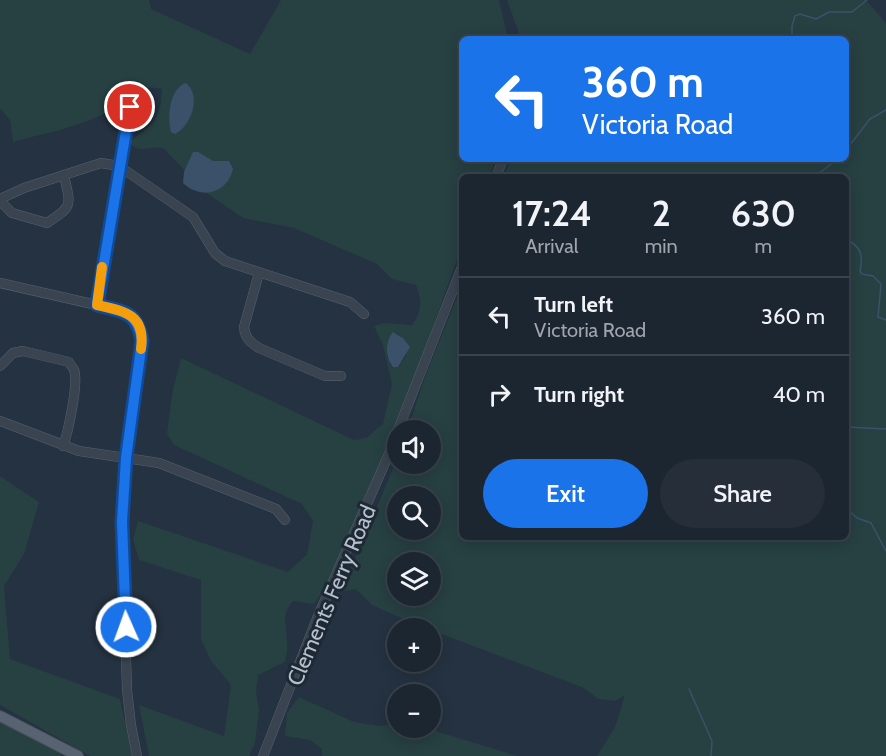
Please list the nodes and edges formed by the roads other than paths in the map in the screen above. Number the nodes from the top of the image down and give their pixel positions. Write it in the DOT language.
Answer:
graph roads {
  1 [pos="130,107"];
  2 [pos="119,166"];
  3 [pos="64,176"];
  4 [pos="0,200"];
  5 [pos="260,273"];
  6 [pos="459,275"];
  7 [pos="0,283"];
  8 [pos="97,305"];
  9 [pos="364,314"];
  10 [pos="0,366"];
  11 [pos="341,376"];
  12 [pos="403,420"];
  13 [pos="0,422"];
  14 [pos="63,446"];
  15 [pos="387,457"];
  16 [pos="126,458"];
  17 [pos="285,520"];
  18 [pos="0,716"];
  19 [pos="78,756"];
  20 [pos="137,756"];
  21 [pos="263,756"];
  1 -- 2 [label="street"];
  2 -- 3 [label="street"];
  2 -- 5 [label="street"];
  2 -- 8 [label="street"];
  3 -- 4 [label="street"];
  3 -- 4 [label="street"];
  5 -- 9 [label="street"];
  5 -- 11 [label="street"];
  6 -- 12 [label="street, Clements Ferry Road"];
  7 -- 8 [label="street"];
  8 -- 16 [label="street"];
  10 -- 14 [label="street"];
  13 -- 14 [label="street"];
  14 -- 16 [label="street"];
  15 -- 21 [label="street, Clements Ferry Road"];
  16 -- 17 [label="street"];
  16 -- 20 [label="street"];
  18 -- 19 [label="main road"];
}
